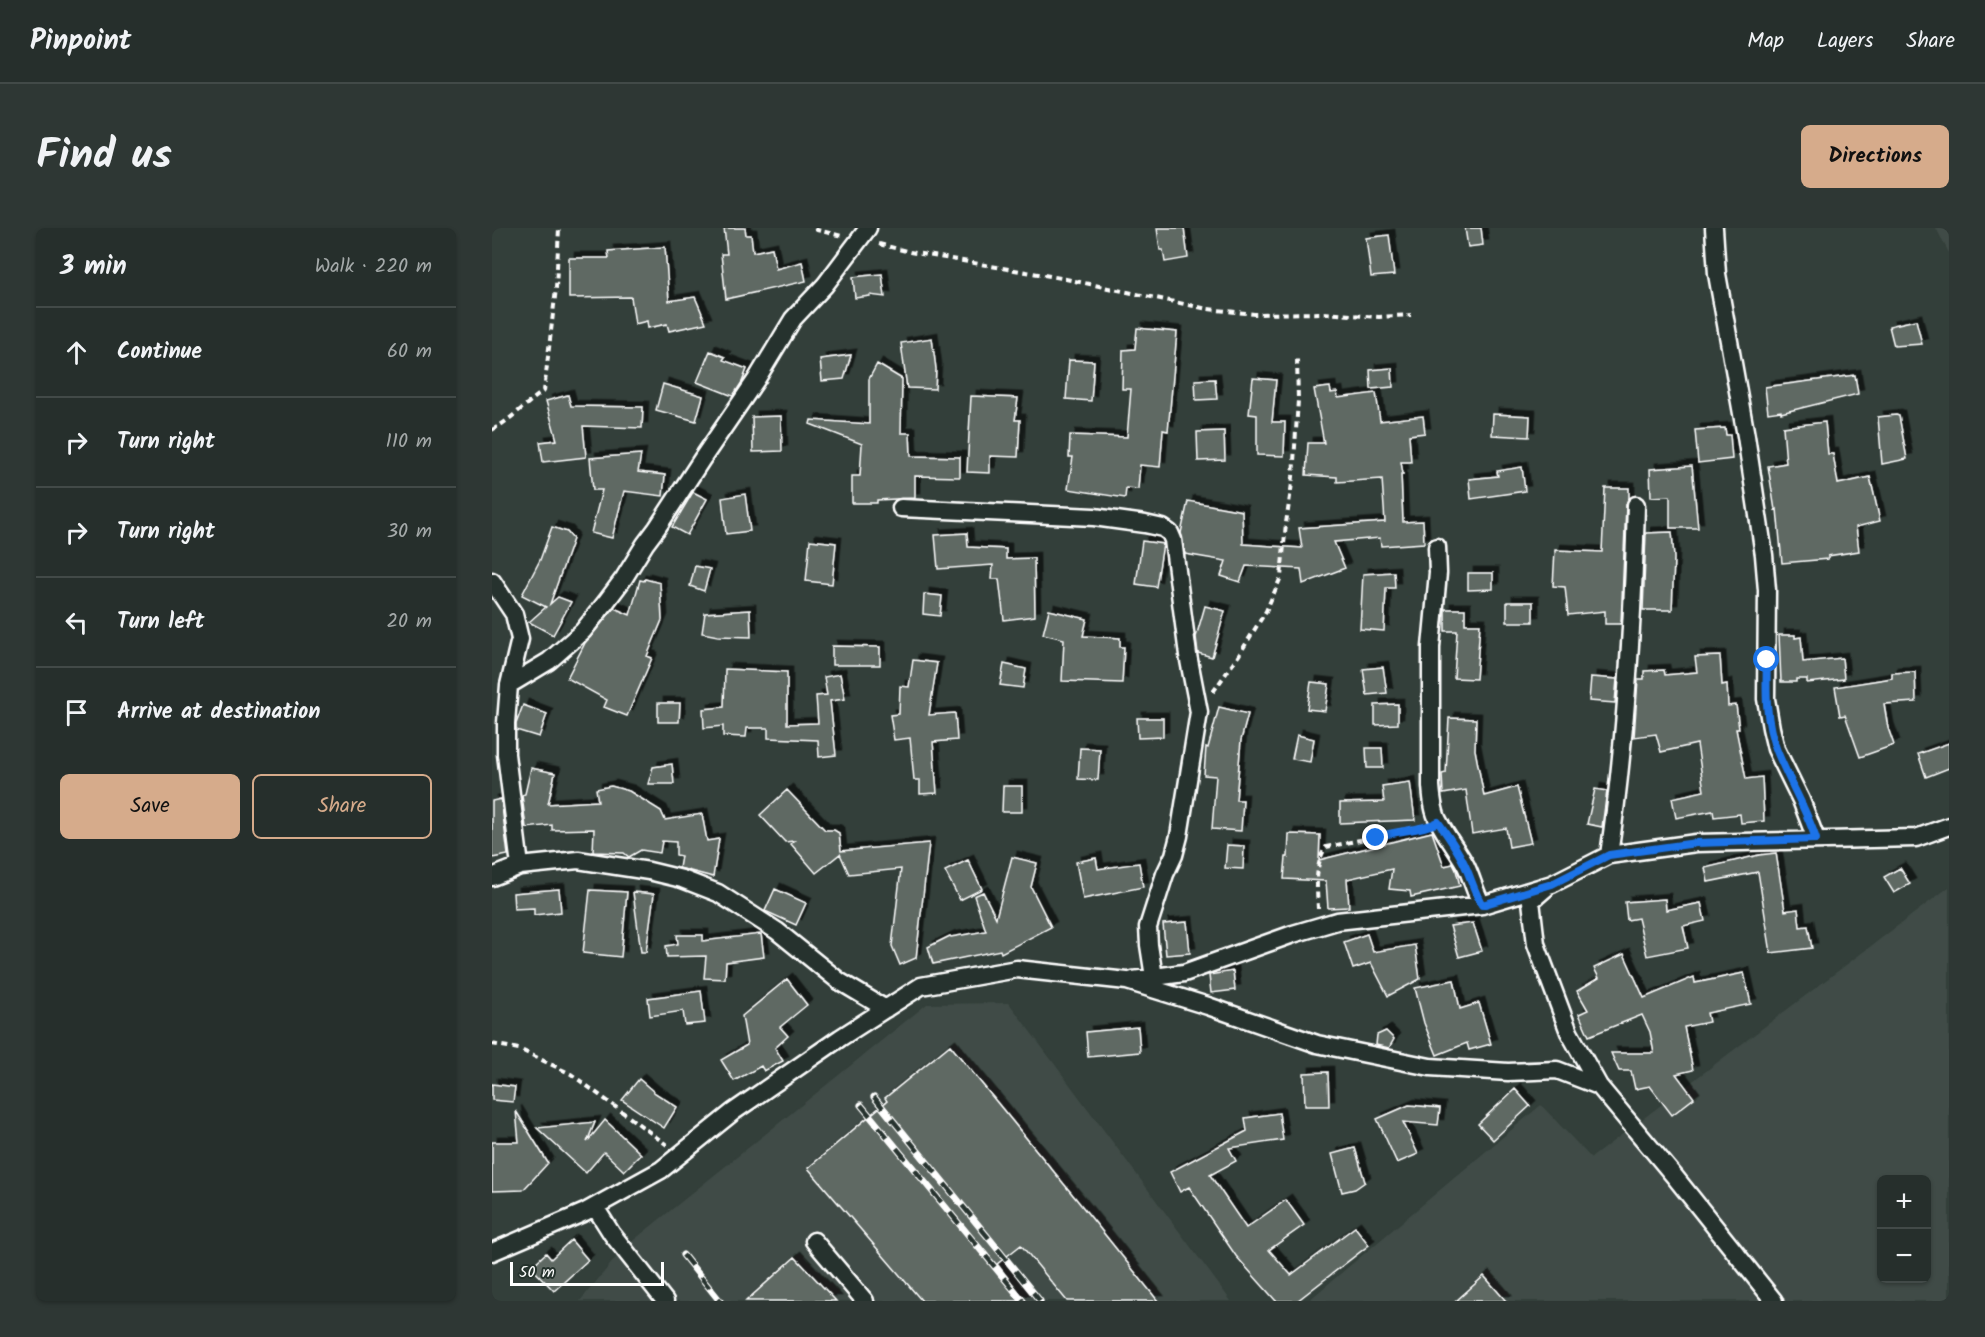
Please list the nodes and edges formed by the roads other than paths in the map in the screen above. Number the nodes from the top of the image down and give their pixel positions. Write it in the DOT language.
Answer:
graph roads {
  1 [pos="1714,228"];
  2 [pos="864,234"];
  3 [pos="1636,505"];
  4 [pos="901,508"];
  5 [pos="1437,547"];
  6 [pos="492,581"];
  7 [pos="509,685"];
  8 [pos="1949,826"];
  9 [pos="1816,839"];
  10 [pos="1609,855"];
  11 [pos="520,866"];
  12 [pos="492,877"];
  13 [pos="1552,884"];
  14 [pos="1482,905"];
  15 [pos="1154,977"];
  16 [pos="1127,981"];
  17 [pos="886,1009"];
  18 [pos="1599,1086"];
  19 [pos="595,1207"];
  20 [pos="814,1240"];
  21 [pos="492,1252"];
  22 [pos="666,1301"];
  23 [pos="865,1301"];
  24 [pos="1774,1301"];
  1 -- 9 [label="street"];
  2 -- 7 [label="street"];
  3 -- 10 [label="street"];
  4 -- 15 [label="street"];
  5 -- 14 [label="street"];
  6 -- 7 [label="street"];
  7 -- 11 [label="street"];
  8 -- 9 [label="street"];
  9 -- 10 [label="street"];
  10 -- 13 [label="street"];
  11 -- 12 [label="street"];
  11 -- 17 [label="street"];
  13 -- 14 [label="street"];
  13 -- 18 [label="street"];
  14 -- 15 [label="street"];
  15 -- 16 [label="street"];
  16 -- 17 [label="street"];
  16 -- 18 [label="street"];
  17 -- 19 [label="street"];
  18 -- 24 [label="street"];
  19 -- 21 [label="street"];
  19 -- 22 [label="street"];
  20 -- 23 [label="street"];
}
